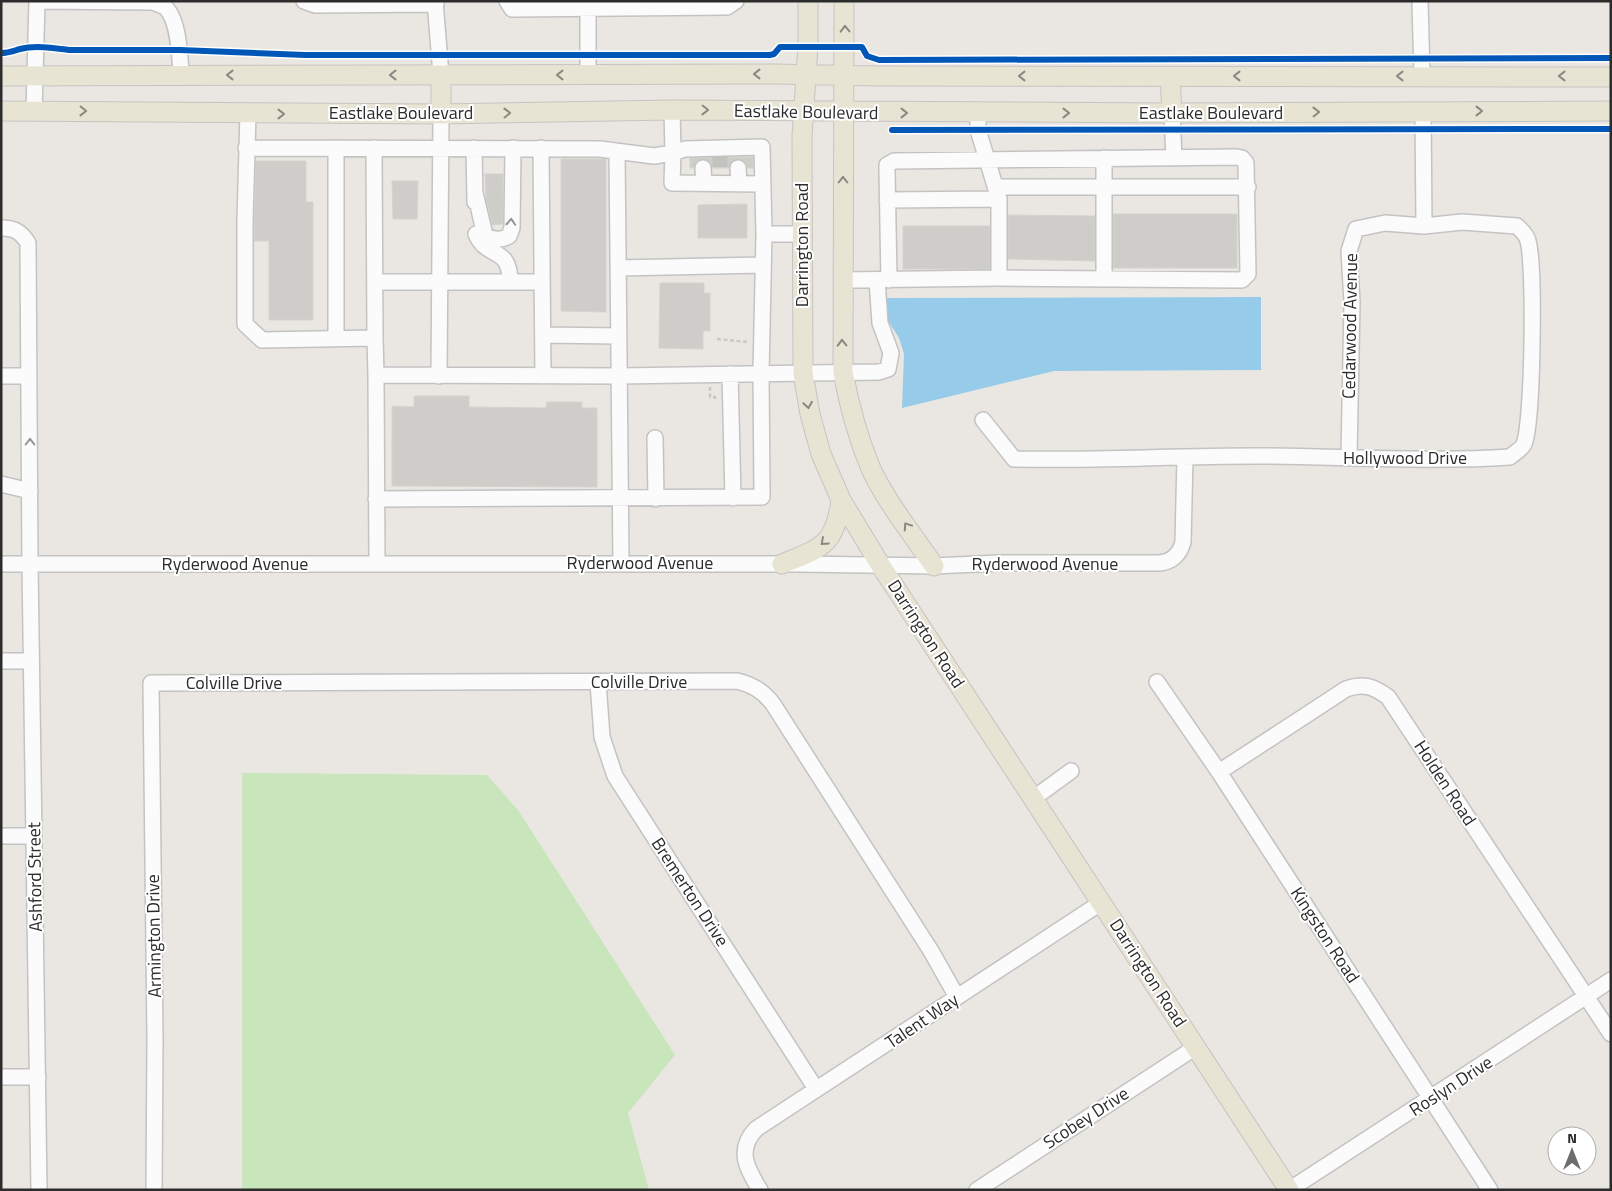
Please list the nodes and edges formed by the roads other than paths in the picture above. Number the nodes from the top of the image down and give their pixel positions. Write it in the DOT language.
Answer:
graph roads {
  1 [pos="37,1"];
  2 [pos="304,1"];
  3 [pos="506,1"];
  4 [pos="736,1"];
  5 [pos="808,1"];
  6 [pos="844,1"];
  7 [pos="1420,1"];
  8 [pos="87,2"];
  9 [pos="152,2"];
  10 [pos="435,3"];
  11 [pos="692,4"];
  12 [pos="712,4"];
  13 [pos="588,5"];
  14 [pos="619,5"];
  15 [pos="639,5"];
  16 [pos="655,5"];
  17 [pos="673,5"];
  18 [pos="806,74"];
  19 [pos="181,75"];
  20 [pos="441,75"];
  21 [pos="588,75"];
  22 [pos="844,75"];
  23 [pos="1,76"];
  24 [pos="36,76"];
  25 [pos="1422,76"];
  26 [pos="1170,77"];
  27 [pos="1611,77"];
  28 [pos="672,110"];
  29 [pos="1611,110"];
  30 [pos="1,111"];
  31 [pos="34,111"];
  32 [pos="803,111"];
  33 [pos="1423,111"];
  34 [pos="843,112"];
  35 [pos="978,113"];
  36 [pos="248,114"];
  37 [pos="441,114"];
  38 [pos="1172,114"];
  39 [pos="246,148"];
  40 [pos="336,148"];
  41 [pos="374,148"];
  42 [pos="441,148"];
  43 [pos="474,148"];
  44 [pos="513,148"];
  45 [pos="541,148"];
  46 [pos="672,152"];
  47 [pos="617,153"];
  48 [pos="1104,158"];
  49 [pos="1174,158"];
  50 [pos="987,159"];
  51 [pos="704,168"];
  52 [pos="738,168"];
  53 [pos="704,183"];
  54 [pos="739,183"];
  55 [pos="762,184"];
  56 [pos="1104,187"];
  57 [pos="1248,188"];
  58 [pos="997,193"];
  59 [pos="475,194"];
  60 [pos="887,200"];
  61 [pos="1424,226"];
  62 [pos="1,228"];
  63 [pos="764,234"];
  64 [pos="801,234"];
  65 [pos="762,265"];
  66 [pos="618,268"];
  67 [pos="999,278"];
  68 [pos="1104,279"];
  69 [pos="842,280"];
  70 [pos="883,280"];
  71 [pos="376,282"];
  72 [pos="440,282"];
  73 [pos="510,282"];
  74 [pos="542,282"];
  75 [pos="542,335"];
  76 [pos="618,336"];
  77 [pos="336,338"];
  78 [pos="376,338"];
  79 [pos="843,372"];
  80 [pos="760,373"];
  81 [pos="803,373"];
  82 [pos="730,374"];
  83 [pos="1,376"];
  84 [pos="30,376"];
  85 [pos="376,376"];
  86 [pos="439,376"];
  87 [pos="543,376"];
  88 [pos="619,376"];
  89 [pos="983,420"];
  90 [pos="655,438"];
  91 [pos="1185,458"];
  92 [pos="1349,458"];
  93 [pos="1,484"];
  94 [pos="30,491"];
  95 [pos="733,498"];
  96 [pos="376,499"];
  97 [pos="656,499"];
  98 [pos="620,500"];
  99 [pos="841,500"];
  100 [pos="621,563"];
  101 [pos="1,564"];
  102 [pos="30,564"];
  103 [pos="377,564"];
  104 [pos="782,564"];
  105 [pos="881,566"];
  106 [pos="934,566"];
  107 [pos="1,661"];
  108 [pos="31,661"];
  109 [pos="598,682"];
  110 [pos="1157,682"];
  111 [pos="151,683"];
  112 [pos="1071,771"];
  113 [pos="1219,772"];
  114 [pos="1034,798"];
  115 [pos="1,836"];
  116 [pos="34,836"];
  117 [pos="1102,902"];
  118 [pos="1611,980"];
  119 [pos="957,997"];
  120 [pos="1588,997"];
  121 [pos="1611,1034"];
  122 [pos="1196,1047"];
  123 [pos="1,1077"];
  124 [pos="38,1077"];
  125 [pos="816,1089"];
  126 [pos="1431,1099"];
  127 [pos="39,1190"];
  128 [pos="154,1190"];
  129 [pos="760,1190"];
  130 [pos="977,1190"];
  131 [pos="1289,1190"];
  132 [pos="1490,1190"];
  1 -- 8 [label="street"];
  1 -- 24 [label="street"];
  2 -- 10 [label="street"];
  3 -- 13 [label="street"];
  4 -- 12 [label="street"];
  5 -- 18 [label="main road, Darrington Road"];
  22 -- 6 [label="main road, one-way"];
  7 -- 25 [label="street"];
  8 -- 9 [label="street"];
  9 -- 19 [label="street"];
  10 -- 20 [label="street"];
  11 -- 12 [label="street"];
  11 -- 17 [label="street"];
  13 -- 14 [label="street"];
  13 -- 21 [label="street"];
  14 -- 15 [label="street"];
  15 -- 16 [label="street"];
  16 -- 17 [label="street"];
  18 -- 21 [label="main road, Eastlake Boulevard, one-way"];
  18 -- 22 [label="main road, Eastlake Boulevard"];
  18 -- 32 [label="main road, Darrington Road"];
  20 -- 19 [label="main road, Eastlake Boulevard, one-way"];
  19 -- 24 [label="main road, Eastlake Boulevard"];
  21 -- 20 [label="main road, Eastlake Boulevard, one-way"];
  20 -- 37 [label="main road"];
  26 -- 22 [label="main road, Eastlake Boulevard, one-way"];
  22 -- 34 [label="main road"];
  23 -- 24 [label="main road, Eastlake Boulevard"];
  24 -- 31 [label="street"];
  25 -- 26 [label="main road, Eastlake Boulevard, one-way"];
  27 -- 25 [label="main road, Eastlake Boulevard, one-way"];
  26 -- 38 [label="main road"];
  28 -- 32 [label="main road, Eastlake Boulevard, one-way"];
  37 -- 28 [label="main road, Eastlake Boulevard, one-way"];
  28 -- 46 [label="street"];
  33 -- 29 [label="main road, Eastlake Boulevard, one-way"];
  30 -- 31 [label="main road, Eastlake Boulevard"];
  31 -- 36 [label="main road, Eastlake Boulevard, one-way"];
  32 -- 34 [label="main road, Eastlake Boulevard"];
  32 -- 64 [label="main road, Darrington Road"];
  38 -- 33 [label="main road, Eastlake Boulevard, one-way"];
  33 -- 61 [label="street"];
  34 -- 35 [label="main road, Eastlake Boulevard, one-way"];
  69 -- 34 [label="main road, one-way"];
  35 -- 38 [label="main road, Eastlake Boulevard, one-way"];
  35 -- 50 [label="street"];
  36 -- 37 [label="main road, Eastlake Boulevard, one-way"];
  36 -- 39 [label="street"];
  37 -- 42 [label="street"];
  38 -- 49 [label="street"];
  39 -- 40 [label="street"];
  39 -- 77 [label="street"];
  40 -- 41 [label="street"];
  40 -- 77 [label="street"];
  41 -- 42 [label="street"];
  41 -- 71 [label="street"];
  42 -- 43 [label="street"];
  42 -- 72 [label="street"];
  43 -- 44 [label="street"];
  43 -- 59 [label="street"];
  44 -- 45 [label="street"];
  59 -- 44 [label="street, one-way"];
  45 -- 47 [label="street"];
  45 -- 74 [label="street"];
  46 -- 47 [label="street"];
  46 -- 53 [label="street"];
  46 -- 55 [label="street"];
  47 -- 66 [label="street"];
  48 -- 49 [label="street"];
  48 -- 50 [label="street"];
  48 -- 56 [label="street"];
  49 -- 57 [label="street"];
  50 -- 58 [label="street"];
  50 -- 60 [label="street"];
  51 -- 53 [label="street"];
  52 -- 54 [label="street"];
  53 -- 54 [label="street"];
  54 -- 55 [label="street"];
  55 -- 63 [label="street"];
  56 -- 57 [label="street"];
  56 -- 58 [label="street"];
  56 -- 68 [label="street"];
  57 -- 68 [label="street"];
  58 -- 60 [label="street"];
  58 -- 67 [label="street"];
  59 -- 73 [label="street"];
  60 -- 70 [label="street"];
  61 -- 92 [label="street, Cedarwood Avenue"];
  61 -- 92 [label="street, Hollywood Drive"];
  62 -- 84 [label="street, Ashford Street"];
  63 -- 64 [label="street"];
  63 -- 65 [label="street"];
  64 -- 81 [label="main road, Darrington Road"];
  65 -- 66 [label="street"];
  65 -- 80 [label="street"];
  66 -- 76 [label="street"];
  67 -- 68 [label="street"];
  67 -- 70 [label="street"];
  69 -- 70 [label="street"];
  79 -- 69 [label="main road, one-way"];
  70 -- 79 [label="street"];
  71 -- 72 [label="street"];
  71 -- 78 [label="street"];
  72 -- 73 [label="street"];
  72 -- 86 [label="street"];
  73 -- 74 [label="street"];
  74 -- 75 [label="street"];
  75 -- 76 [label="street"];
  75 -- 87 [label="street"];
  76 -- 88 [label="street"];
  77 -- 78 [label="street"];
  78 -- 85 [label="street"];
  79 -- 81 [label="street"];
  106 -- 79 [label="main road, one-way"];
  80 -- 81 [label="street"];
  80 -- 82 [label="street"];
  80 -- 95 [label="street"];
  81 -- 99 [label="main road, Darrington Road, one-way"];
  82 -- 88 [label="street"];
  82 -- 95 [label="street"];
  83 -- 84 [label="street"];
  94 -- 84 [label="street, Ashford Street, one-way"];
  85 -- 86 [label="street"];
  85 -- 96 [label="street"];
  86 -- 87 [label="street"];
  87 -- 88 [label="street"];
  88 -- 98 [label="street"];
  89 -- 91 [label="street, Hollywood Drive"];
  90 -- 97 [label="street"];
  91 -- 92 [label="street, Hollywood Drive"];
  91 -- 106 [label="street, Ryderwood Avenue"];
  93 -- 94 [label="street"];
  94 -- 102 [label="street, Ashford Street"];
  95 -- 97 [label="street"];
  96 -- 98 [label="street"];
  96 -- 103 [label="street"];
  97 -- 98 [label="street"];
  98 -- 100 [label="street"];
  99 -- 104 [label="main road, one-way"];
  99 -- 105 [label="main road, Darrington Road"];
  100 -- 103 [label="street, Ryderwood Avenue"];
  100 -- 104 [label="street, Ryderwood Avenue"];
  101 -- 102 [label="street, Ryderwood Avenue"];
  102 -- 103 [label="street, Ryderwood Avenue"];
  102 -- 108 [label="street, Ashford Street"];
  104 -- 105 [label="street, Ryderwood Avenue"];
  105 -- 106 [label="street, Ryderwood Avenue"];
  105 -- 114 [label="main road, Darrington Road"];
  107 -- 108 [label="street"];
  108 -- 116 [label="street, Ashford Street"];
  109 -- 111 [label="street, Colville Drive"];
  109 -- 119 [label="street, Colville Drive"];
  109 -- 125 [label="street, Bremerton Drive"];
  110 -- 113 [label="street, Kingston Road"];
  111 -- 128 [label="street, Armington Drive"];
  112 -- 114 [label="street"];
  113 -- 120 [label="street, Holden Road"];
  113 -- 126 [label="street, Kingston Road"];
  114 -- 117 [label="main road, Darrington Road"];
  115 -- 116 [label="street"];
  116 -- 124 [label="street, Ashford Street"];
  117 -- 119 [label="street, Talent Way"];
  117 -- 122 [label="main road, Darrington Road"];
  118 -- 120 [label="street, Roslyn Drive"];
  119 -- 125 [label="street, Talent Way"];
  120 -- 121 [label="street, Holden Road"];
  120 -- 126 [label="street, Roslyn Drive"];
  122 -- 130 [label="street, Scobey Drive"];
  122 -- 131 [label="main road, Darrington Road"];
  123 -- 124 [label="street"];
  124 -- 127 [label="street, Ashford Street"];
  125 -- 129 [label="street, Talent Way"];
  126 -- 131 [label="street, Roslyn Drive"];
  126 -- 132 [label="street, Kingston Road"];
}
